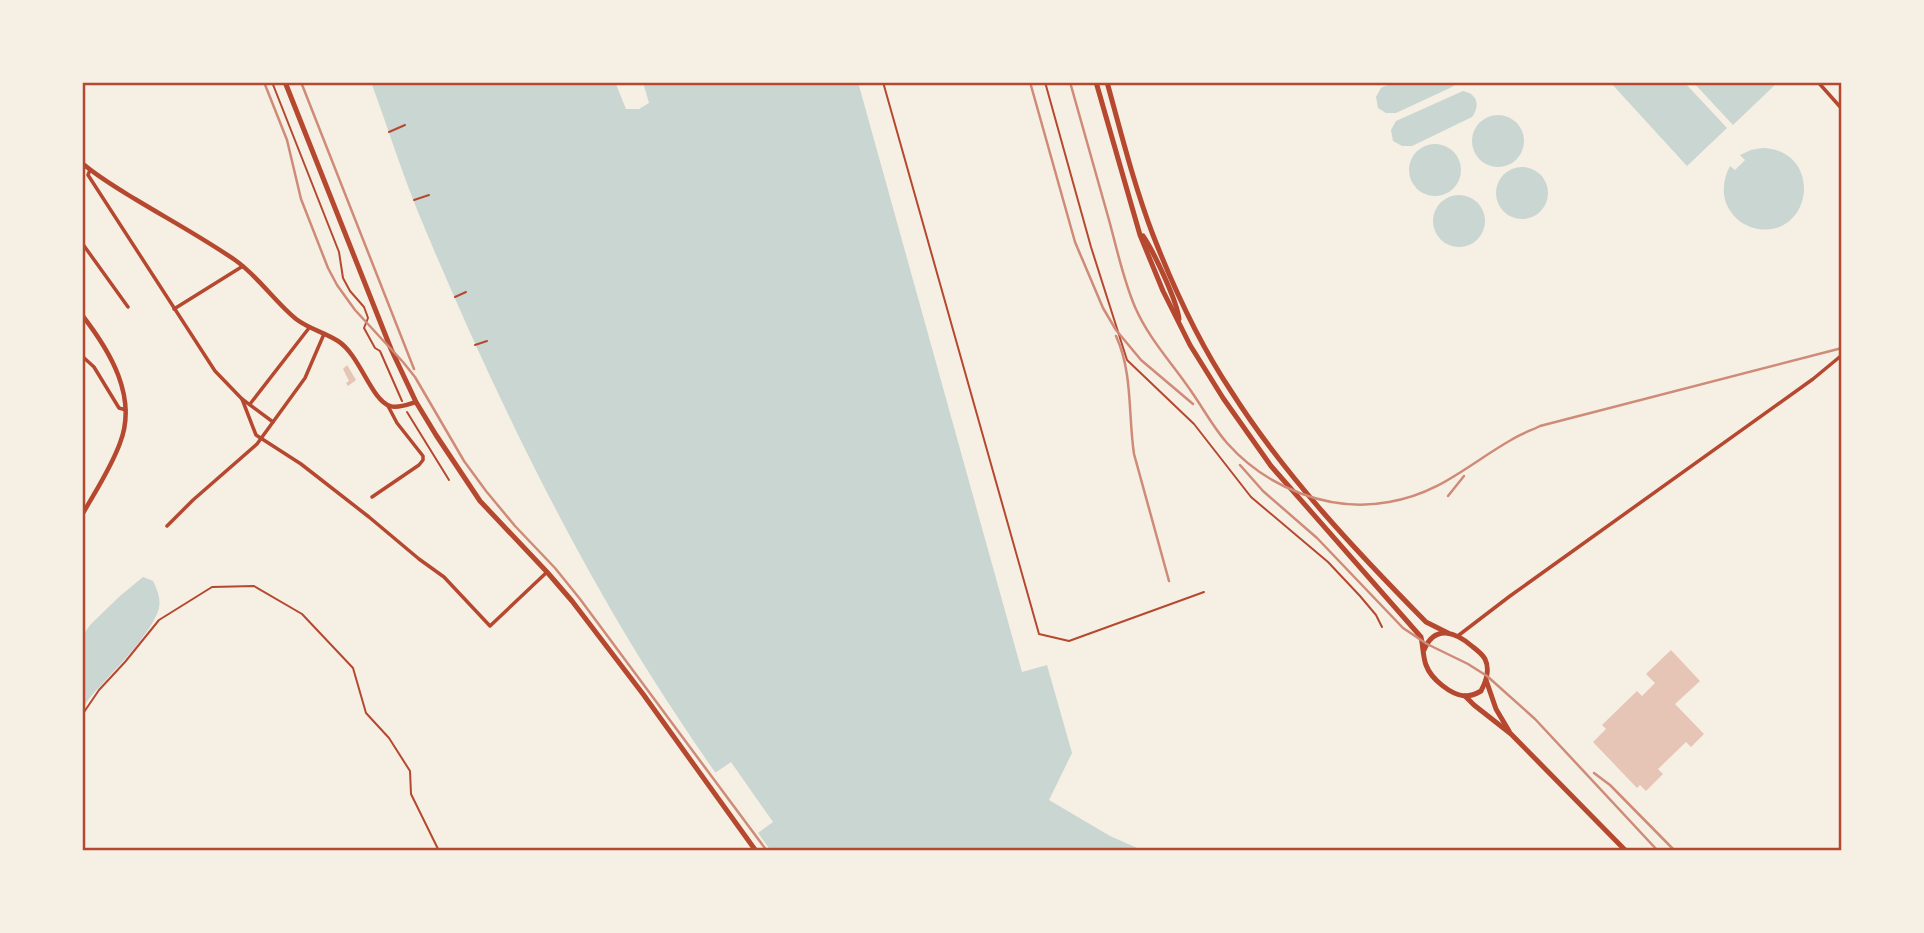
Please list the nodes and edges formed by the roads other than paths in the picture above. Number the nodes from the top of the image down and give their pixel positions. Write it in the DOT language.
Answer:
graph roads {
  1 [pos="285,82"];
  2 [pos="883,82"];
  3 [pos="1045,82"];
  4 [pos="1096,82"];
  5 [pos="1107,82"];
  6 [pos="1818,82"];
  7 [pos="1842,109"];
  8 [pos="82,163"];
  9 [pos="90,170"];
  10 [pos="1138,229"];
  11 [pos="82,243"];
  12 [pos="243,266"];
  13 [pos="1180,305"];
  14 [pos="128,307"];
  15 [pos="174,309"];
  16 [pos="82,315"];
  17 [pos="1179,326"];
  18 [pos="309,328"];
  19 [pos="324,334"];
  20 [pos="1842,355"];
  21 [pos="82,356"];
  22 [pos="242,398"];
  23 [pos="416,402"];
  24 [pos="250,404"];
  25 [pos="387,404"];
  26 [pos="126,410"];
  27 [pos="274,422"];
  28 [pos="261,439"];
  29 [pos="372,497"];
  30 [pos="82,515"];
  31 [pos="167,526"];
  32 [pos="547,572"];
  33 [pos="1204,592"];
  34 [pos="1382,627"];
  35 [pos="1448,633"];
  36 [pos="1459,635"];
  37 [pos="1424,650"];
  38 [pos="1486,679"];
  39 [pos="1465,696"];
  40 [pos="1511,734"];
  41 [pos="756,851"];
  42 [pos="1626,851"];
  1 -- 23 [label="main road"];
  2 -- 33 [label="lane"];
  3 -- 34 [label="lane"];
  4 -- 10 [label="main road"];
  5 -- 13 [label="main road"];
  6 -- 7 [label="street"];
  8 -- 9 [label="street"];
  9 -- 12 [label="street"];
  9 -- 15 [label="street"];
  10 -- 13 [label="main road"];
  10 -- 17 [label="main road"];
  11 -- 14 [label="street"];
  12 -- 15 [label="street"];
  12 -- 18 [label="street"];
  13 -- 17 [label="main road"];
  13 -- 35 [label="main road"];
  15 -- 22 [label="street"];
  16 -- 26 [label="street"];
  17 -- 37 [label="main road"];
  18 -- 19 [label="street"];
  18 -- 24 [label="street"];
  19 -- 25 [label="street"];
  19 -- 27 [label="street"];
  20 -- 36 [label="street"];
  21 -- 26 [label="street"];
  22 -- 24 [label="street"];
  22 -- 28 [label="street"];
  23 -- 25 [label="street"];
  23 -- 32 [label="main road"];
  24 -- 27 [label="street"];
  25 -- 29 [label="street"];
  26 -- 30 [label="street"];
  27 -- 28 [label="street"];
  28 -- 31 [label="street"];
  28 -- 32 [label="street"];
  32 -- 41 [label="main road"];
  35 -- 36 [label="main road"];
  35 -- 37 [label="main road"];
  36 -- 38 [label="main road"];
  37 -- 39 [label="main road"];
  38 -- 39 [label="main road"];
  38 -- 40 [label="main road"];
  39 -- 40 [label="main road"];
  40 -- 42 [label="main road"];
}
